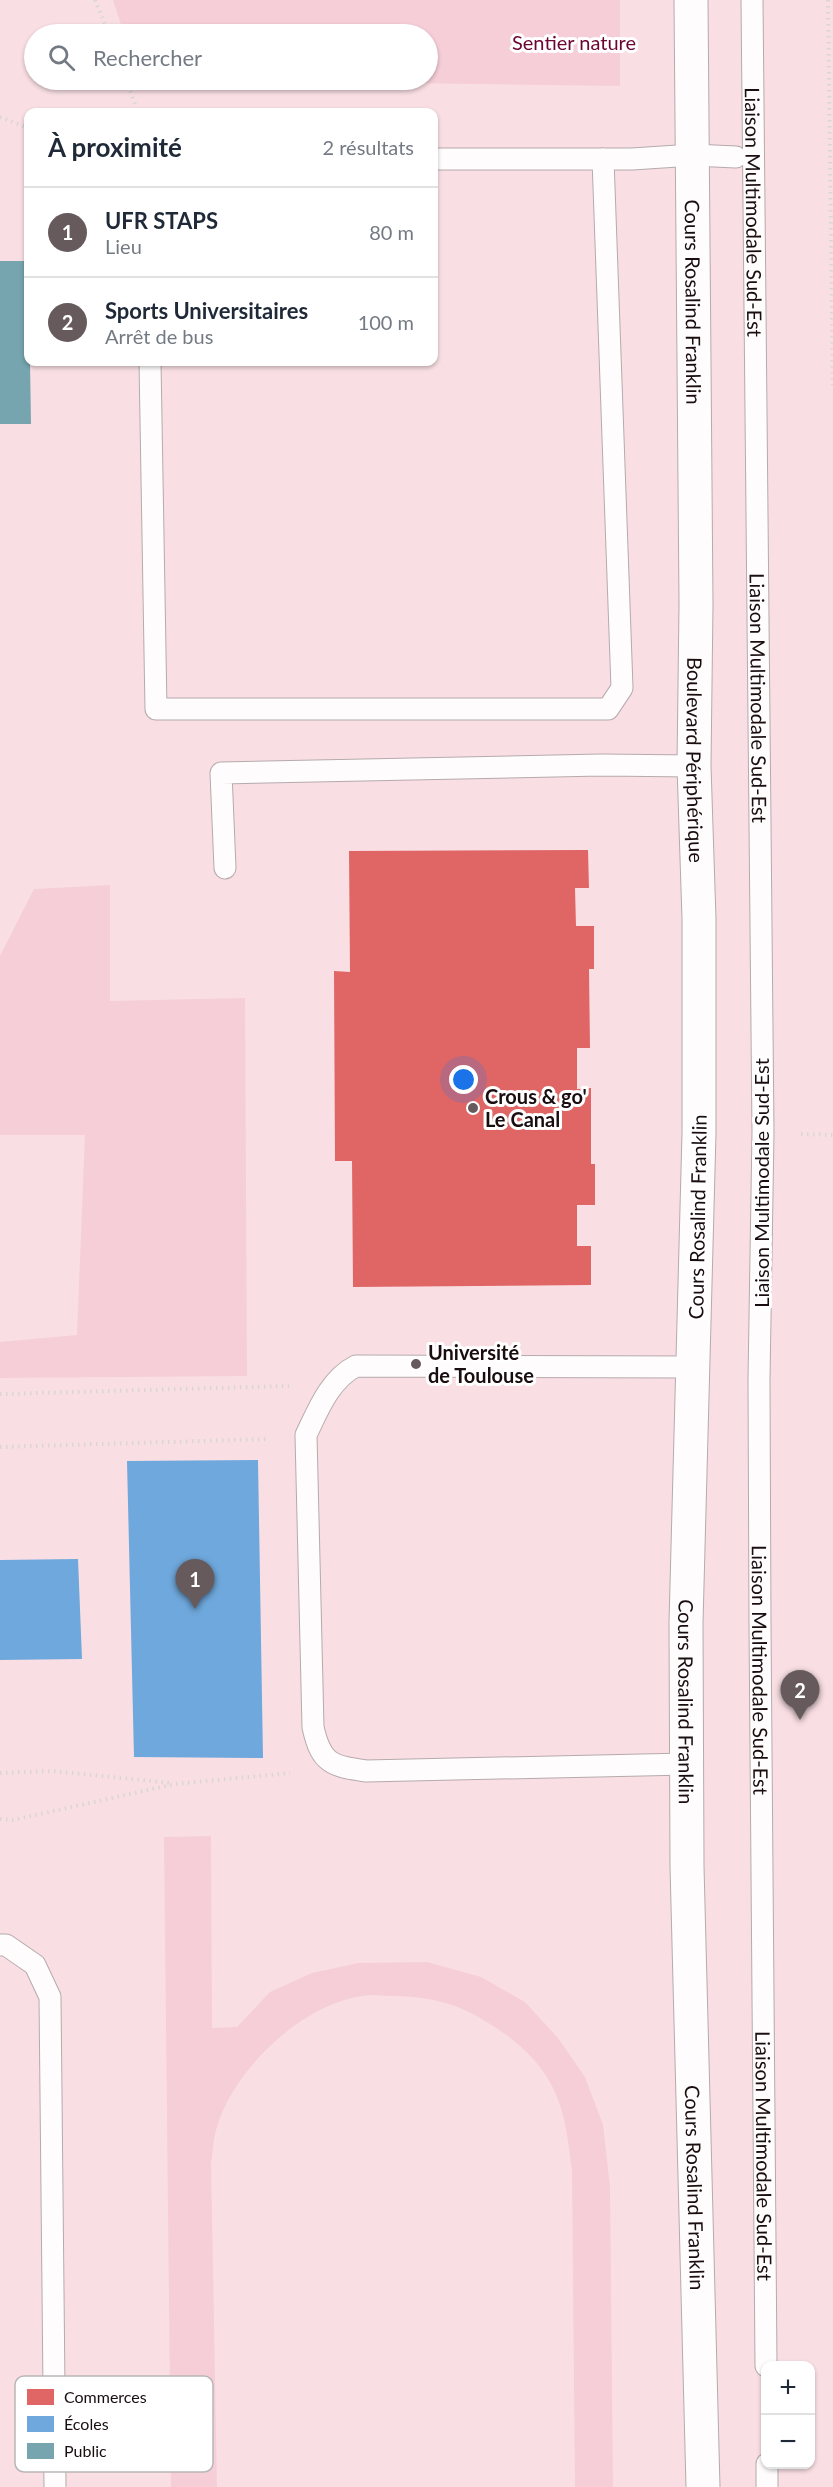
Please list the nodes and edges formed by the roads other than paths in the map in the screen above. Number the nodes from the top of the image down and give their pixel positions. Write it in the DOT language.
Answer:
graph roads {
  1 [pos="691,0"];
  2 [pos="752,0"];
  3 [pos="693,155"];
  4 [pos="736,157"];
  5 [pos="438,159"];
  6 [pos="603,159"];
  7 [pos="150,366"];
  8 [pos="696,604"];
  9 [pos="694,766"];
  10 [pos="225,868"];
  11 [pos="699,919"];
  12 [pos="693,1367"];
  13 [pos="687,1764"];
  14 [pos="0,1945"];
  15 [pos="766,2361"];
  16 [pos="54,2376"];
  17 [pos="767,2469"];
  18 [pos="55,2472"];
  19 [pos="55,2487"];
  20 [pos="703,2487"];
  21 [pos="767,2487"];
  1 -- 3 [label="street, Cours Rosalind Franklin"];
  2 -- 15 [label="lane, Liaison Multimodale Sud-Est"];
  3 -- 4 [label="lane"];
  3 -- 6 [label="lane"];
  3 -- 8 [label="street, Cours Rosalind Franklin"];
  5 -- 6 [label="lane"];
  6 -- 7 [label="lane"];
  8 -- 9 [label="street, Boulevard Périphérique"];
  9 -- 10 [label="lane"];
  9 -- 11 [label="street, Boulevard Périphérique"];
  11 -- 12 [label="street, Cours Rosalind Franklin"];
  12 -- 13 [label="street, Cours Rosalind Franklin"];
  12 -- 13 [label="lane"];
  13 -- 20 [label="street, Cours Rosalind Franklin"];
  14 -- 16 [label="lane"];
  17 -- 21 [label="lane"];
  18 -- 19 [label="lane"];
}
